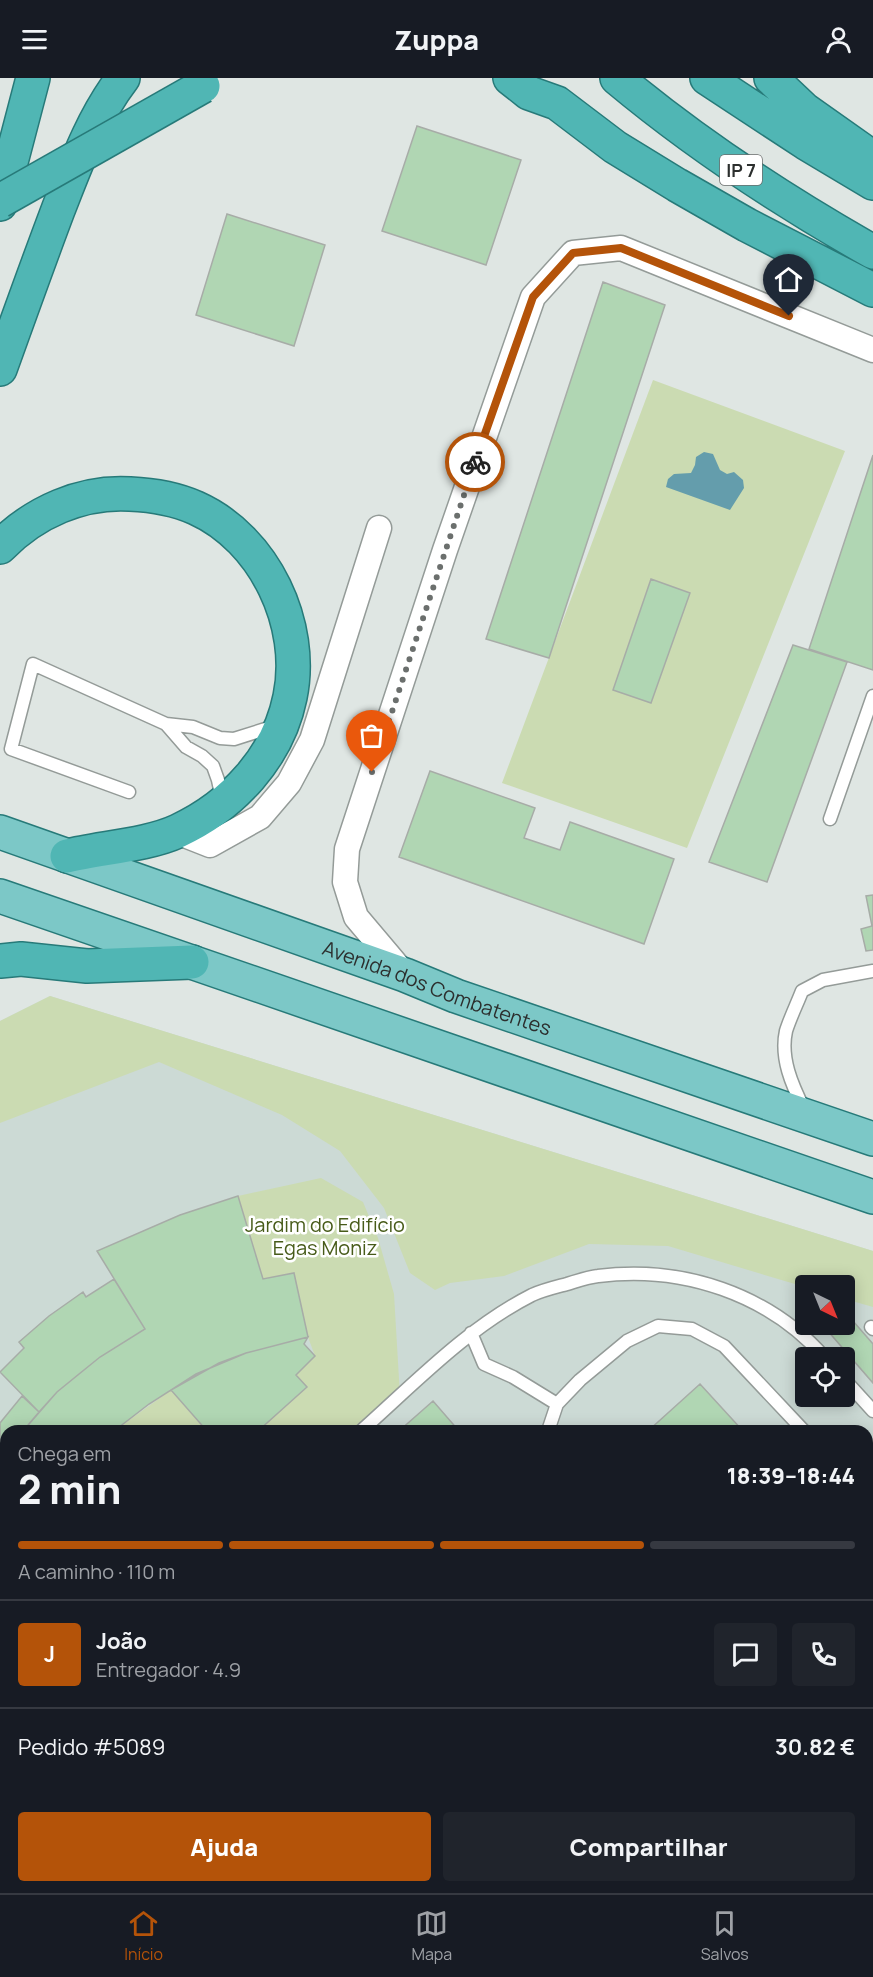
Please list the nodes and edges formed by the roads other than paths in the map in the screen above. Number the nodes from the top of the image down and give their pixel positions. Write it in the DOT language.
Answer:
graph roads {
  1 [pos="33,78"];
  2 [pos="123,78"];
  3 [pos="218,78"];
  4 [pos="510,78"];
  5 [pos="617,78"];
  6 [pos="707,78"];
  7 [pos="771,78"];
  8 [pos="548,91"];
  9 [pos="873,158"];
  10 [pos="873,183"];
  11 [pos="0,202"];
  12 [pos="873,252"];
  13 [pos="873,290"];
  14 [pos="873,350"];
  15 [pos="0,369"];
  16 [pos="379,528"];
  17 [pos="0,547"];
  18 [pos="873,696"];
  19 [pos="166,724"];
  20 [pos="282,724"];
  21 [pos="129,792"];
  22 [pos="223,804"];
  23 [pos="830,819"];
  24 [pos="0,832"];
  25 [pos="177,832"];
  26 [pos="67,856"];
  27 [pos="0,896"];
  28 [pos="0,962"];
  29 [pos="192,962"];
  30 [pos="873,971"];
  31 [pos="405,975"];
  32 [pos="809,1118"];
  33 [pos="873,1139"];
  34 [pos="873,1197"];
  35 [pos="471,1333"];
  36 [pos="816,1347"];
  37 [pos="855,1391"];
  38 [pos="557,1404"];
  39 [pos="873,1411"];
  40 [pos="368,1425"];
  41 [pos="550,1425"];
  42 [pos="798,1425"];
  1 -- 11 [label="highway"];
  2 -- 15 [label="highway"];
  3 -- 11 [label="highway, bridge"];
  4 -- 8 [label="highway"];
  5 -- 12 [label="highway, IP 7"];
  6 -- 10 [label="highway"];
  7 -- 9 [label="highway"];
  8 -- 13 [label="highway"];
  14 -- 31 [label="street"];
  16 -- 25 [label="street"];
  17 -- 20 [label="highway"];
  18 -- 23 [label="lane"];
  19 -- 20 [label="lane"];
  19 -- 21 [label="lane"];
  19 -- 22 [label="lane"];
  20 -- 22 [label="highway"];
  22 -- 25 [label="highway"];
  24 -- 26 [label="main road, Avenida dos Combatentes"];
  25 -- 26 [label="highway"];
  26 -- 31 [label="main road, Avenida dos Combatentes"];
  27 -- 29 [label="main road"];
  28 -- 29 [label="highway"];
  29 -- 34 [label="main road"];
  30 -- 32 [label="lane"];
  31 -- 32 [label="main road, Avenida dos Combatentes"];
  32 -- 33 [label="main road, Avenida dos Combatentes"];
  35 -- 36 [label="lane"];
  35 -- 38 [label="lane"];
  35 -- 40 [label="lane"];
  37 -- 39 [label="lane"];
  38 -- 41 [label="lane"];
  38 -- 42 [label="lane"];
}
